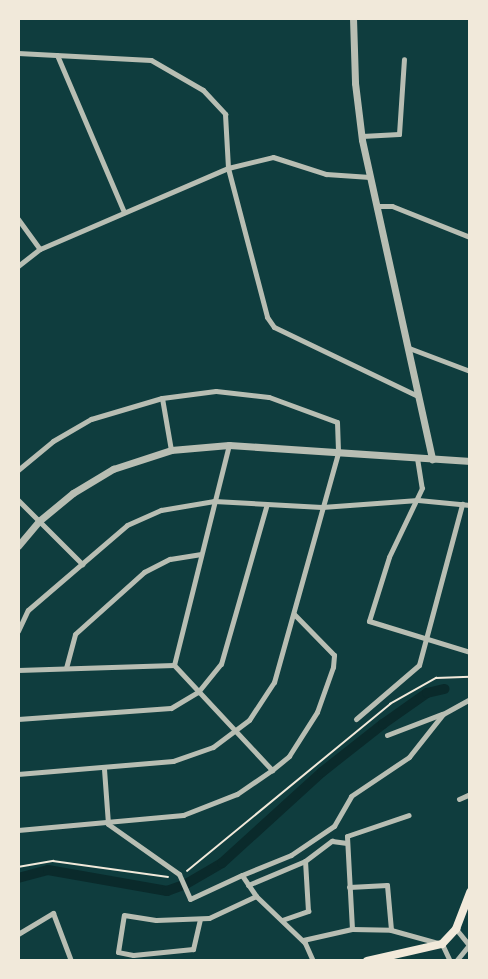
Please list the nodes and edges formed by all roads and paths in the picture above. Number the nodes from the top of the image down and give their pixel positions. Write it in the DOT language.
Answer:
graph roads {
  1 [pos="353,18"];
  2 [pos="18,53"];
  3 [pos="57,55"];
  4 [pos="404,58"];
  5 [pos="362,136"];
  6 [pos="228,168"];
  7 [pos="370,177"];
  8 [pos="377,206"];
  9 [pos="124,212"];
  10 [pos="18,219"];
  11 [pos="470,237"];
  12 [pos="40,249"];
  13 [pos="18,266"];
  14 [pos="409,348"];
  15 [pos="470,370"];
  16 [pos="420,397"];
  17 [pos="162,398"];
  18 [pos="229,445"];
  19 [pos="171,450"];
  20 [pos="338,453"];
  21 [pos="417,458"];
  22 [pos="432,459"];
  23 [pos="470,461"];
  24 [pos="18,470"];
  25 [pos="418,500"];
  26 [pos="18,501"];
  27 [pos="214,501"];
  28 [pos="267,504"];
  29 [pos="462,504"];
  30 [pos="470,505"];
  31 [pos="322,507"];
  32 [pos="39,521"];
  33 [pos="18,546"];
  34 [pos="200,554"];
  35 [pos="82,564"];
  36 [pos="294,614"];
  37 [pos="18,630"];
  38 [pos="426,638"];
  39 [pos="470,652"];
  40 [pos="174,665"];
  41 [pos="66,668"];
  42 [pos="18,670"];
  43 [pos="470,677"];
  44 [pos="198,692"];
  45 [pos="470,699"];
  46 [pos="443,714"];
  47 [pos="356,718"];
  48 [pos="18,719"];
  49 [pos="237,732"];
  50 [pos="387,735"];
  51 [pos="104,768"];
  52 [pos="272,770"];
  53 [pos="18,774"];
  54 [pos="470,794"];
  55 [pos="459,799"];
  56 [pos="409,815"];
  57 [pos="108,824"];
  58 [pos="18,830"];
  59 [pos="347,843"];
  60 [pos="305,861"];
  61 [pos="18,867"];
  62 [pos="179,875"];
  63 [pos="242,875"];
  64 [pos="168,877"];
  65 [pos="248,885"];
  66 [pos="350,887"];
  67 [pos="470,892"];
  68 [pos="256,896"];
  69 [pos="200,919"];
  70 [pos="282,920"];
  71 [pos="352,929"];
  72 [pos="456,929"];
  73 [pos="391,930"];
  74 [pos="18,934"];
  75 [pos="303,939"];
  76 [pos="442,944"];
  77 [pos="469,946"];
  78 [pos="71,961"];
  79 [pos="313,961"];
  80 [pos="367,961"];
  81 [pos="450,961"];
  82 [pos="456,961"];
  1 -- 5 [label="street"];
  2 -- 3 [label="street"];
  3 -- 6 [label="street"];
  3 -- 9 [label="street"];
  4 -- 5 [label="street"];
  5 -- 7 [label="street"];
  6 -- 7 [label="street"];
  6 -- 9 [label="street"];
  6 -- 16 [label="street"];
  7 -- 8 [label="street"];
  8 -- 11 [label="street"];
  8 -- 14 [label="street"];
  9 -- 12 [label="street"];
  10 -- 12 [label="street"];
  12 -- 13 [label="street"];
  14 -- 15 [label="street"];
  14 -- 16 [label="street"];
  16 -- 22 [label="street"];
  17 -- 19 [label="street"];
  17 -- 20 [label="street"];
  17 -- 24 [label="street"];
  18 -- 19 [label="street"];
  18 -- 20 [label="street"];
  18 -- 27 [label="street"];
  19 -- 32 [label="street"];
  20 -- 21 [label="street"];
  20 -- 31 [label="street"];
  21 -- 22 [label="street"];
  21 -- 25 [label="street"];
  22 -- 23 [label="street"];
  25 -- 29 [label="street"];
  25 -- 31 [label="street"];
  25 -- 38 [label="street"];
  26 -- 32 [label="street"];
  27 -- 28 [label="street"];
  27 -- 34 [label="street"];
  27 -- 35 [label="street"];
  28 -- 31 [label="street"];
  28 -- 44 [label="street"];
  29 -- 30 [label="street"];
  29 -- 38 [label="street"];
  31 -- 36 [label="street"];
  32 -- 33 [label="street"];
  32 -- 35 [label="street"];
  34 -- 40 [label="street"];
  34 -- 41 [label="street"];
  35 -- 37 [label="street"];
  36 -- 49 [label="street"];
  36 -- 52 [label="street"];
  38 -- 39 [label="street"];
  38 -- 47 [label="street"];
  40 -- 41 [label="street"];
  40 -- 44 [label="street"];
  41 -- 42 [label="street"];
  43 -- 62 [label="path"];
  44 -- 48 [label="street"];
  44 -- 49 [label="street"];
  45 -- 46 [label="street"];
  46 -- 50 [label="street"];
  46 -- 63 [label="street"];
  49 -- 51 [label="street"];
  49 -- 52 [label="street"];
  51 -- 53 [label="street"];
  51 -- 57 [label="street"];
  52 -- 57 [label="street"];
  54 -- 55 [label="street"];
  56 -- 59 [label="street"];
  57 -- 58 [label="street"];
  57 -- 62 [label="street"];
  59 -- 60 [label="street"];
  59 -- 66 [label="street"];
  60 -- 65 [label="street"];
  60 -- 70 [label="street"];
  61 -- 64 [label="path"];
  62 -- 63 [label="street"];
  63 -- 65 [label="street"];
  65 -- 68 [label="street"];
  66 -- 71 [label="street"];
  66 -- 73 [label="street"];
  67 -- 72 [label="main road"];
  68 -- 69 [label="street"];
  68 -- 70 [label="street"];
  69 -- 69 [label="street"];
  70 -- 75 [label="street"];
  71 -- 73 [label="street"];
  71 -- 75 [label="street"];
  72 -- 76 [label="main road"];
  72 -- 77 [label="street"];
  73 -- 76 [label="street"];
  74 -- 78 [label="street"];
  75 -- 79 [label="street"];
  76 -- 80 [label="main road"];
  76 -- 81 [label="street"];
  77 -- 82 [label="street"];
}
